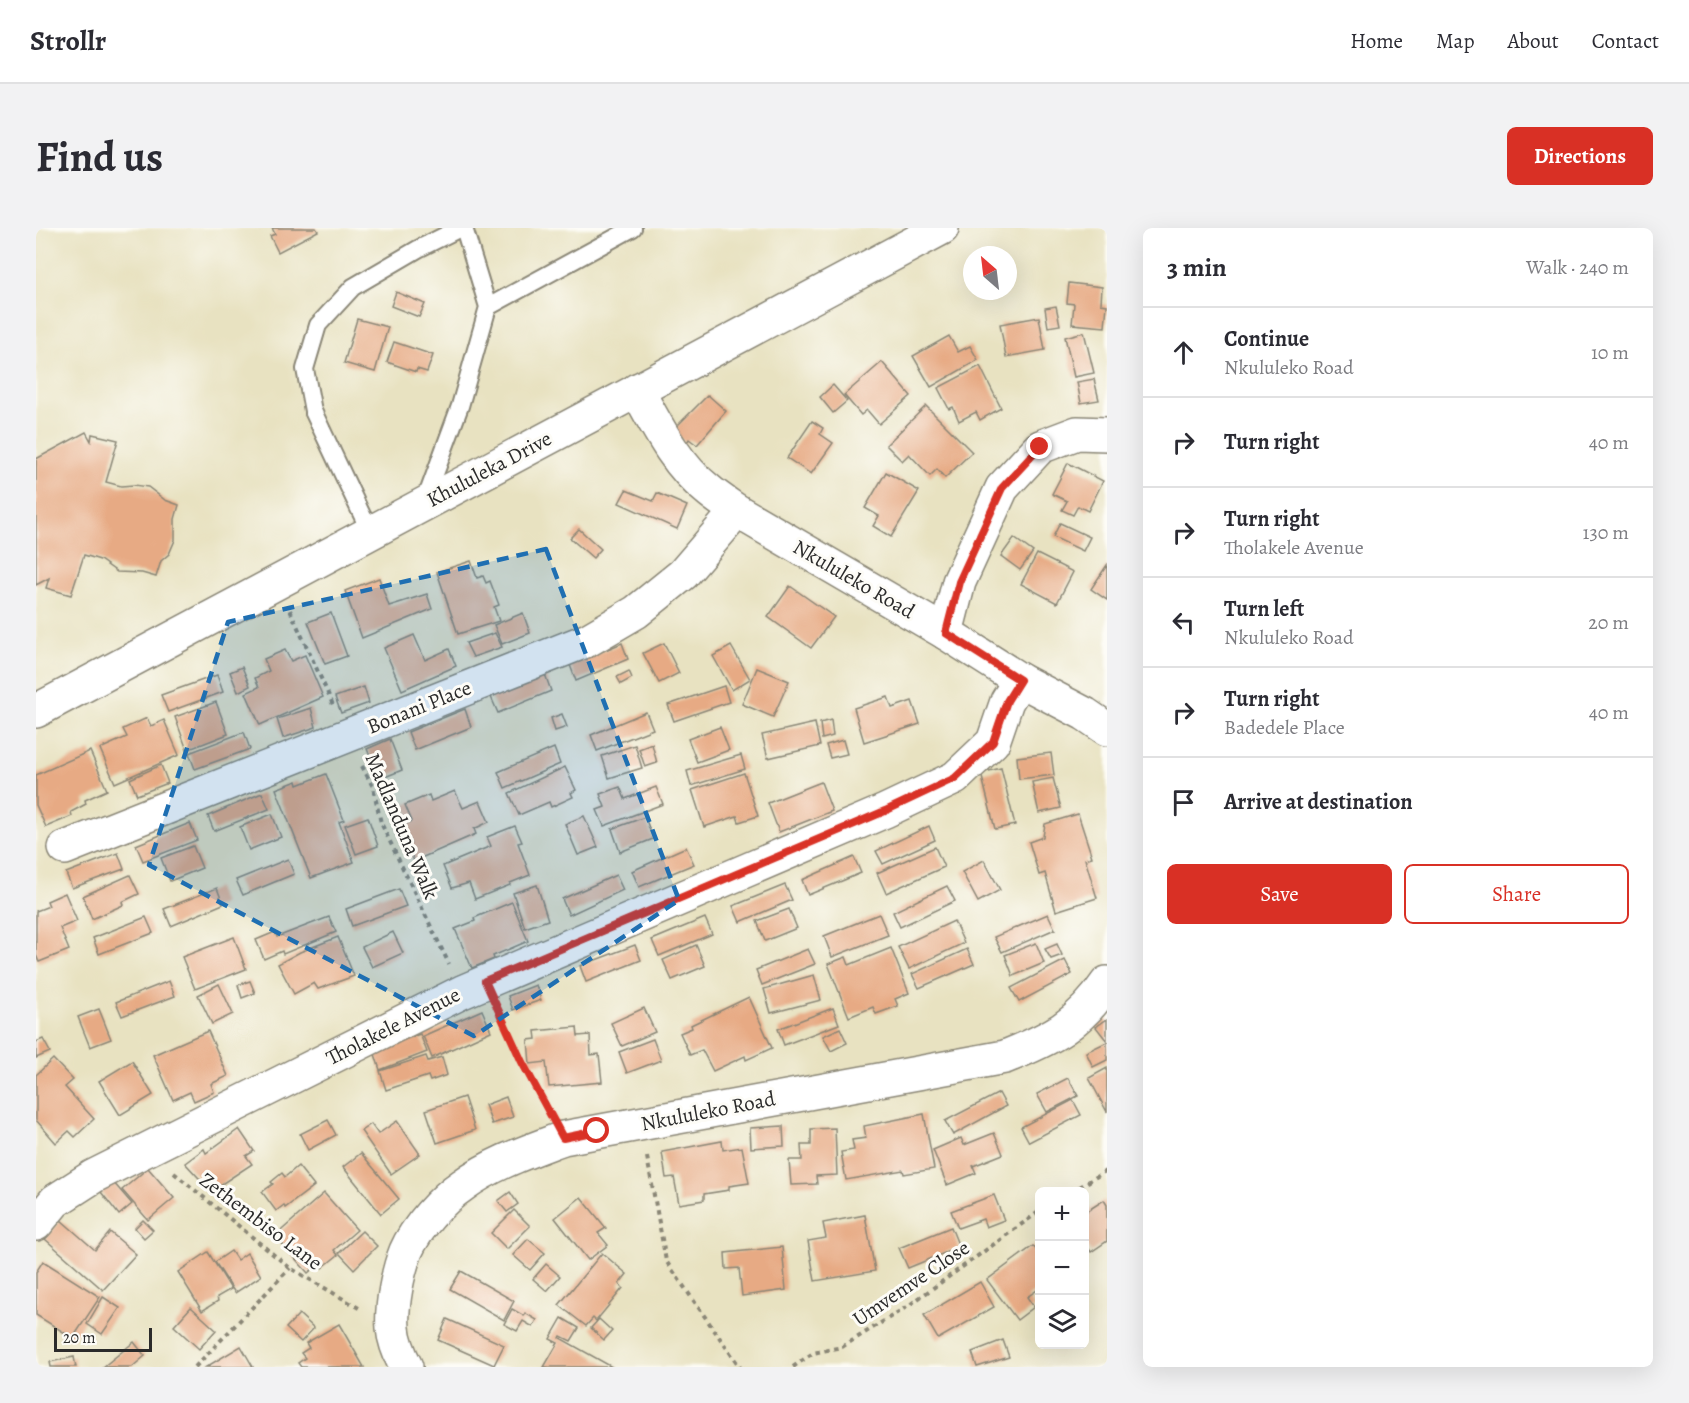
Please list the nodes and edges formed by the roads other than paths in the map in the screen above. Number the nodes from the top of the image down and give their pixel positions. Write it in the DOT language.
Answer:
graph roads {
  1 [pos="462,228"];
  2 [pos="633,228"];
  3 [pos="942,228"];
  4 [pos="488,307"];
  5 [pos="637,390"];
  6 [pos="1107,434"];
  7 [pos="423,504"];
  8 [pos="737,511"];
  9 [pos="370,532"];
  10 [pos="946,633"];
  11 [pos="1020,680"];
  12 [pos="36,711"];
  13 [pos="1107,729"];
  14 [pos="65,848"];
  15 [pos="1107,983"];
  16 [pos="36,1224"];
  17 [pos="406,1367"];
  1 -- 4 [label="lane"];
  1 -- 9 [label="lane"];
  2 -- 4 [label="lane"];
  3 -- 5 [label="street, Khululeka Drive"];
  4 -- 7 [label="lane"];
  5 -- 7 [label="street, Khululeka Drive"];
  5 -- 8 [label="street, Nkululeko Road"];
  6 -- 10 [label="street"];
  7 -- 9 [label="street, Khululeka Drive"];
  8 -- 10 [label="street, Nkululeko Road"];
  8 -- 14 [label="street, Bonani Place"];
  9 -- 12 [label="street, Khululeka Drive"];
  10 -- 11 [label="street, Nkululeko Road"];
  11 -- 13 [label="street, Nkululeko Road"];
  11 -- 16 [label="street, Tholakele Avenue"];
  15 -- 17 [label="street, Nkululeko Road"];
}
